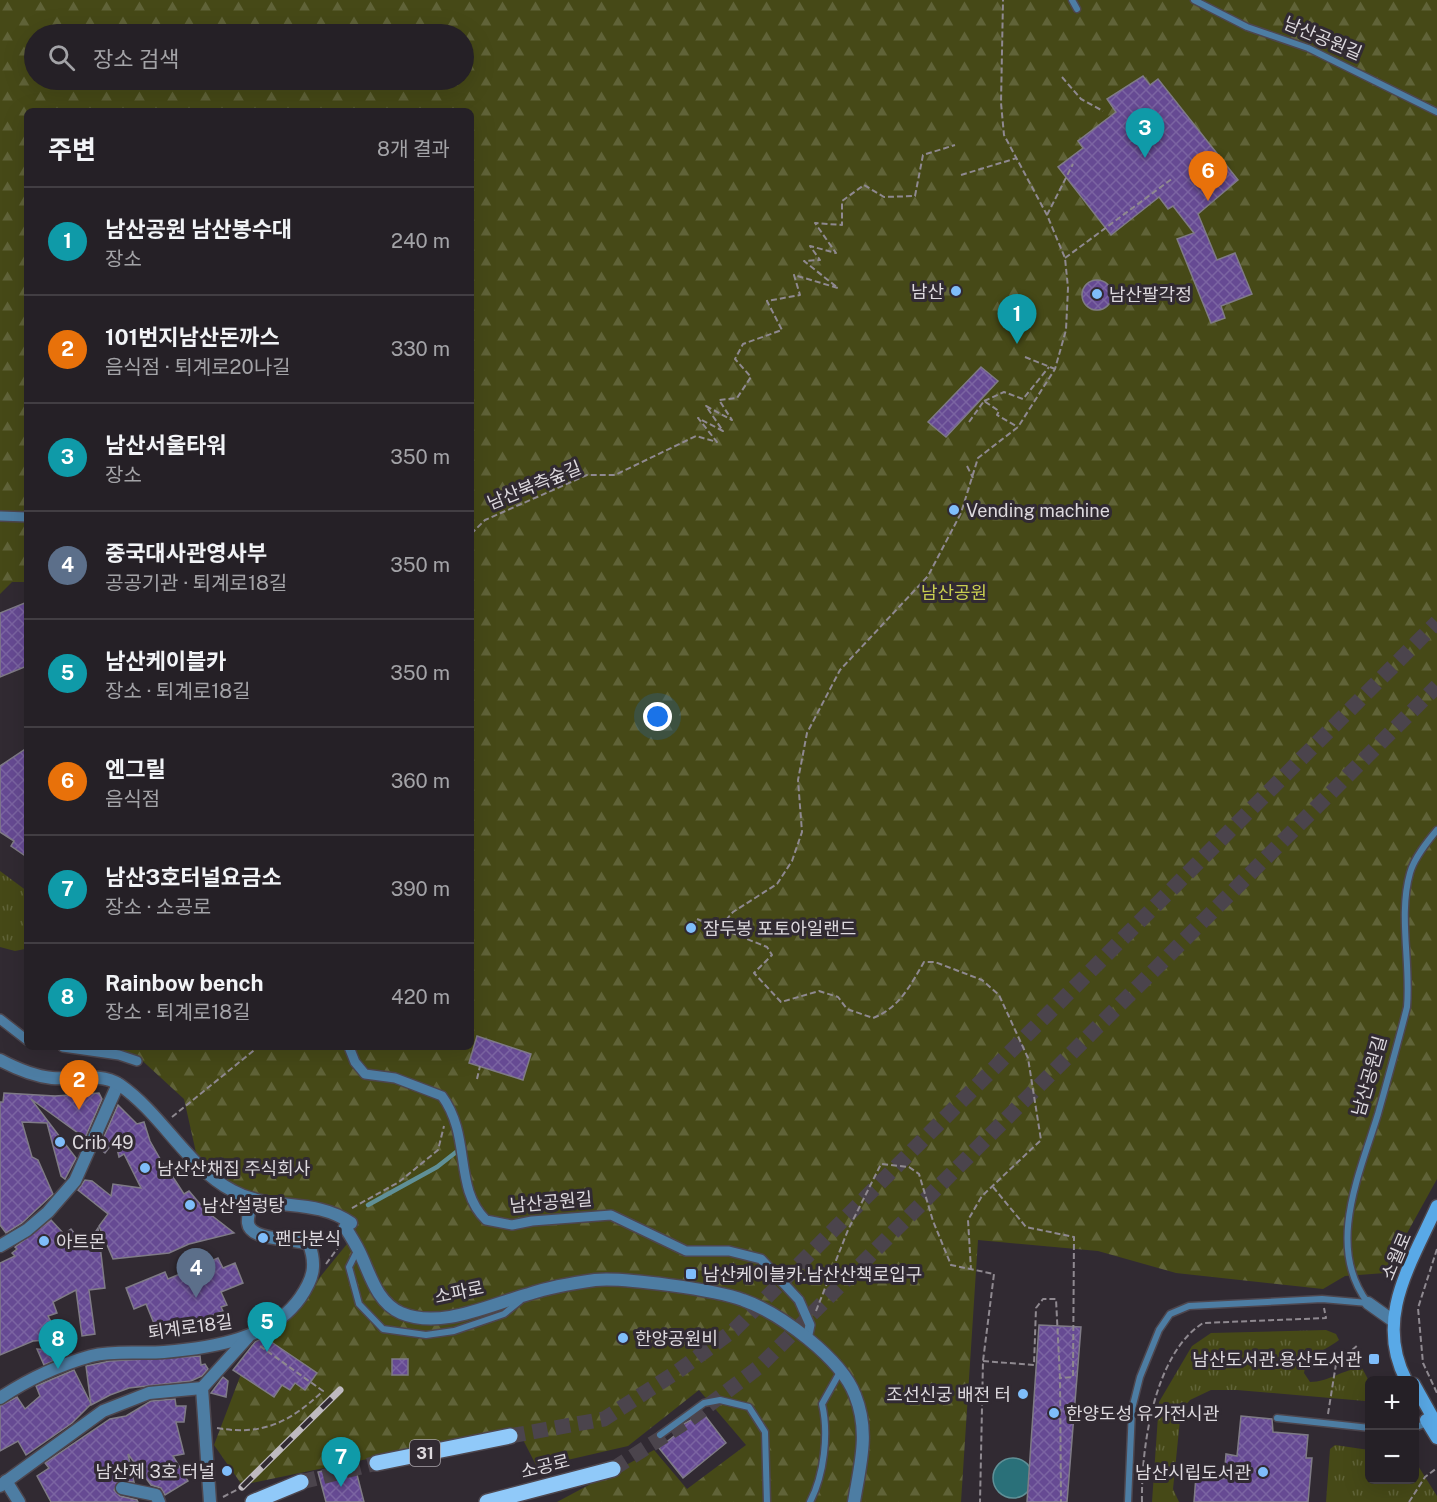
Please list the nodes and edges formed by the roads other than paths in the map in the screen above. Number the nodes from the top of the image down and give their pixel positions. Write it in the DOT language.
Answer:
graph roads {
  1 [pos="1072,0"];
  2 [pos="1194,0"];
  3 [pos="1077,9"];
  4 [pos="1437,112"];
  5 [pos="0,516"];
  6 [pos="24,517"];
  7 [pos="1437,830"];
  8 [pos="0,1019"];
  9 [pos="24,1038"];
  10 [pos="84,1050"];
  11 [pos="351,1050"];
  12 [pos="0,1060"];
  13 [pos="137,1060"];
  14 [pos="118,1084"];
  15 [pos="253,1199"];
  16 [pos="1437,1206"];
  17 [pos="1437,1219"];
  18 [pos="0,1246"];
  19 [pos="358,1249"];
  20 [pos="530,1293"];
  21 [pos="1368,1303"];
  22 [pos="1392,1320"];
  23 [pos="248,1337"];
  24 [pos="807,1339"];
  25 [pos="840,1372"];
  26 [pos="1404,1376"];
  27 [pos="1411,1376"];
  28 [pos="202,1388"];
  29 [pos="1419,1394"];
  30 [pos="0,1398"];
  31 [pos="1419,1405"];
  32 [pos="1277,1418"];
  33 [pos="1432,1424"];
  34 [pos="1365,1427"];
  35 [pos="660,1435"];
  36 [pos="510,1436"];
  37 [pos="1437,1438"];
  38 [pos="377,1463"];
  39 [pos="613,1469"];
  40 [pos="301,1482"];
  41 [pos="3,1484"];
  42 [pos="122,1488"];
  43 [pos="19,1502"];
  44 [pos="159,1502"];
  45 [pos="211,1502"];
  46 [pos="253,1502"];
  47 [pos="487,1502"];
  48 [pos="766,1502"];
  49 [pos="810,1502"];
  50 [pos="854,1502"];
  51 [pos="1128,1502"];
  1 -- 3 [label="lane"];
  2 -- 4 [label="lane, 남산공원길"];
  5 -- 6 [label="street"];
  7 -- 21 [label="lane, 남산공원길"];
  8 -- 9 [label="street"];
  10 -- 13 [label="street"];
  11 -- 24 [label="street, 남산공원길"];
  12 -- 14 [label="street"];
  14 -- 15 [label="street"];
  14 -- 18 [label="street"];
  15 -- 19 [label="street, 소파로"];
  15 -- 23 [label="street, 퇴계로18길"];
  16 -- 22 [label="main road, 소월로"];
  17 -- 22 [label="main road, 소월로"];
  19 -- 20 [label="street, 소파로"];
  19 -- 20 [label="lane"];
  20 -- 24 [label="street, 소파로"];
  21 -- 22 [label="street, 남산공원길"];
  21 -- 51 [label="lane"];
  22 -- 26 [label="main road, 소월로"];
  22 -- 27 [label="main road"];
  23 -- 28 [label="street"];
  23 -- 30 [label="street, 퇴계로18길"];
  24 -- 25 [label="street, 소파로"];
  25 -- 49 [label="lane"];
  25 -- 50 [label="street, 소파로"];
  28 -- 41 [label="street"];
  28 -- 45 [label="street"];
  29 -- 33 [label="main road"];
  31 -- 33 [label="main road"];
  32 -- 34 [label="lane"];
  33 -- 37 [label="main road"];
  35 -- 48 [label="lane"];
  36 -- 38 [label="main road, 소공로 / 31"];
  39 -- 47 [label="main road, 소공로"];
  40 -- 46 [label="main road"];
  41 -- 43 [label="street"];
  42 -- 44 [label="street"];
}
